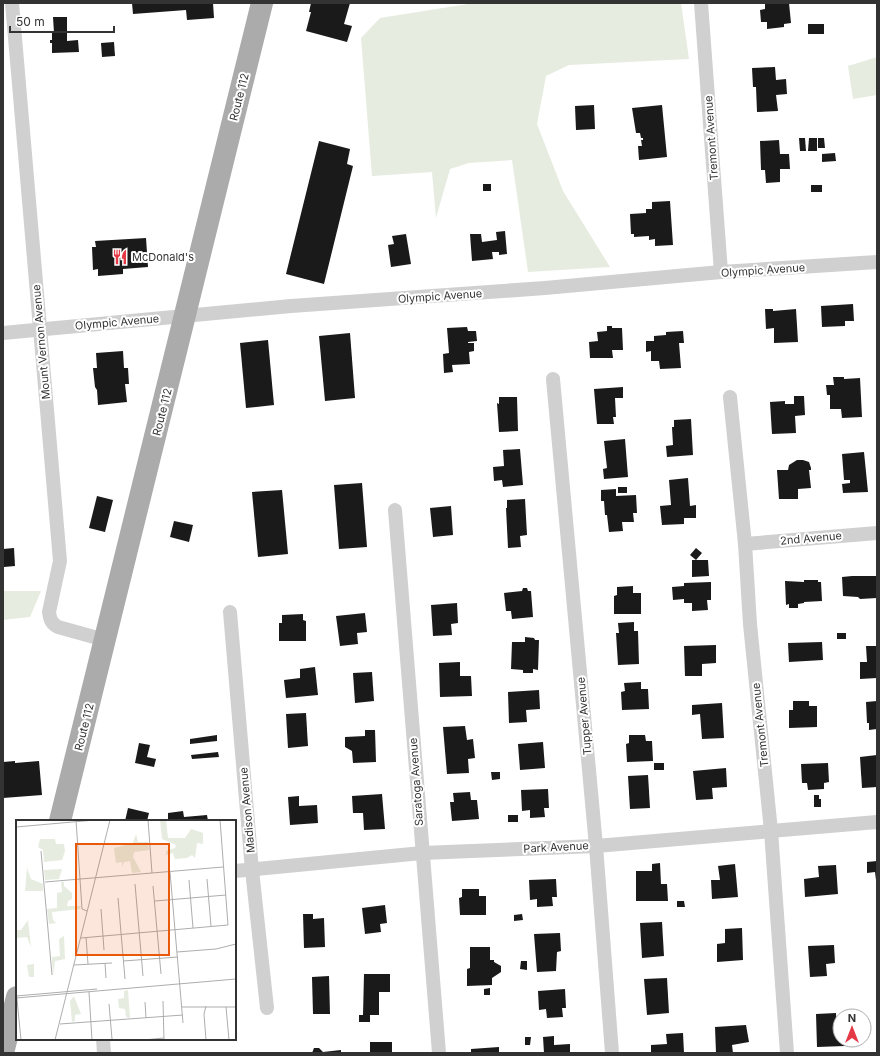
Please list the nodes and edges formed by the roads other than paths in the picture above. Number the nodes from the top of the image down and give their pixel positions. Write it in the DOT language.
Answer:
graph roads {
  1 [pos="12,3"];
  2 [pos="262,3"];
  3 [pos="701,3"];
  4 [pos="877,262"];
  5 [pos="721,272"];
  6 [pos="185,316"];
  7 [pos="40,330"];
  8 [pos="3,333"];
  9 [pos="553,379"];
  10 [pos="730,397"];
  11 [pos="395,510"];
  12 [pos="877,533"];
  13 [pos="745,544"];
  14 [pos="230,612"];
  15 [pos="105,640"];
  16 [pos="60,820"];
  17 [pos="877,822"];
  18 [pos="770,831"];
  19 [pos="596,846"];
  20 [pos="422,853"];
  21 [pos="252,870"];
  22 [pos="236,872"];
  23 [pos="16,1001"];
  24 [pos="267,1008"];
  25 [pos="103,1040"];
  26 [pos="3,1053"];
  27 [pos="104,1053"];
  28 [pos="439,1053"];
  29 [pos="612,1053"];
  30 [pos="787,1053"];
  1 -- 7 [label="street, Mount Vernon Avenue"];
  2 -- 6 [label="main road, Route 112"];
  3 -- 5 [label="street, Tremont Avenue"];
  4 -- 5 [label="street, Olympic Avenue"];
  5 -- 6 [label="street, Olympic Avenue"];
  6 -- 7 [label="street, Olympic Avenue"];
  6 -- 15 [label="main road, Route 112"];
  7 -- 8 [label="street, Olympic Avenue"];
  7 -- 15 [label="street, Mount Vernon Avenue"];
  9 -- 19 [label="street, Tupper Avenue"];
  10 -- 13 [label="street, Tremont Avenue"];
  11 -- 20 [label="street, Saratoga Avenue"];
  12 -- 13 [label="street, 2nd Avenue"];
  13 -- 18 [label="street, Tremont Avenue"];
  14 -- 21 [label="street, Madison Avenue"];
  15 -- 16 [label="main road, Route 112"];
  17 -- 18 [label="street, Park Avenue"];
  18 -- 19 [label="street, Park Avenue"];
  18 -- 30 [label="street, Tremont Avenue"];
  19 -- 20 [label="street, Park Avenue"];
  19 -- 29 [label="street, Tupper Avenue"];
  20 -- 21 [label="street, Park Avenue"];
  20 -- 28 [label="street, Saratoga Avenue"];
  21 -- 22 [label="street, Park Avenue"];
  21 -- 24 [label="street, Madison Avenue"];
  23 -- 26 [label="main road"];
  25 -- 27 [label="street"];
}
